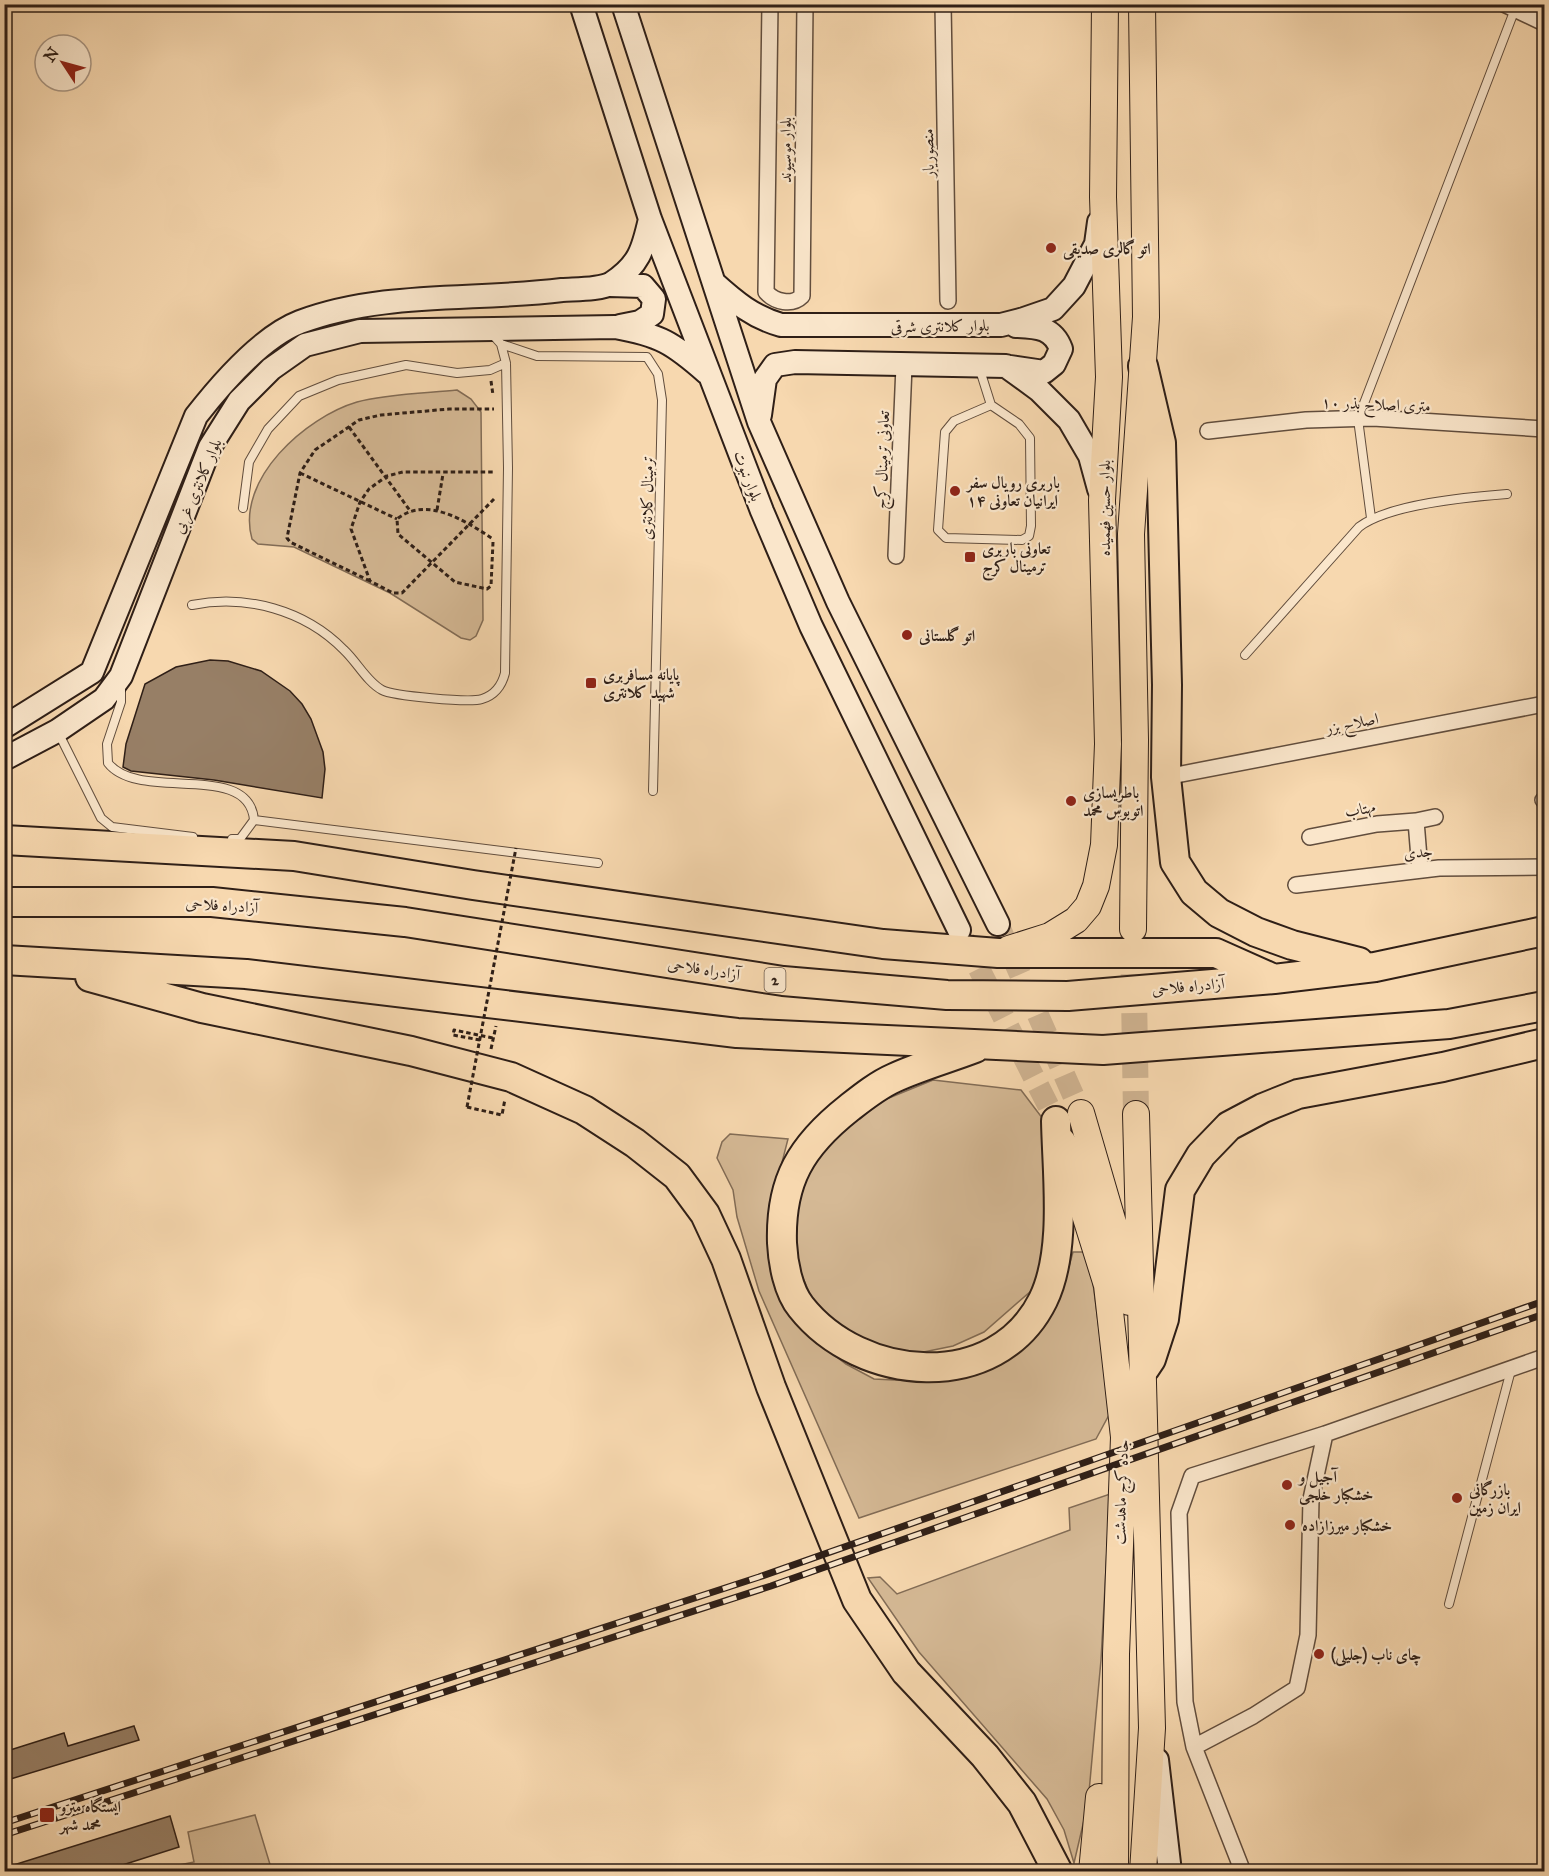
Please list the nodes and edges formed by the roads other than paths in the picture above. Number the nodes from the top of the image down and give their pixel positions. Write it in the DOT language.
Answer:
graph roads {
  1 [pos="581,4"];
  2 [pos="623,4"];
  3 [pos="770,4"];
  4 [pos="805,4"];
  5 [pos="943,4"];
  6 [pos="1105,4"];
  7 [pos="1142,4"];
  8 [pos="1512,6"];
  9 [pos="1545,22"];
  10 [pos="1103,197"];
  11 [pos="650,219"];
  12 [pos="712,281"];
  13 [pos="610,285"];
  14 [pos="948,301"];
  15 [pos="1001,325"];
  16 [pos="904,326"];
  17 [pos="615,327"];
  18 [pos="494,336"];
  19 [pos="506,363"];
  20 [pos="904,366"];
  21 [pos="1006,366"];
  22 [pos="1143,366"];
  23 [pos="979,367"];
  24 [pos="708,374"];
  25 [pos="991,405"];
  26 [pos="1358,419"];
  27 [pos="759,422"];
  28 [pos="1545,429"];
  29 [pos="1208,431"];
  30 [pos="1508,494"];
  31 [pos="1101,500"];
  32 [pos="243,508"];
  33 [pos="1371,518"];
  34 [pos="896,556"];
  35 [pos="192,604"];
  36 [pos="1245,655"];
  37 [pos="121,676"];
  38 [pos="1545,704"];
  39 [pos="4,727"];
  40 [pos="57,731"];
  41 [pos="4,759"];
  42 [pos="1166,777"];
  43 [pos="653,791"];
  44 [pos="1435,817"];
  45 [pos="254,820"];
  46 [pos="1416,821"];
  47 [pos="1310,837"];
  48 [pos="207,838"];
  49 [pos="218,839"];
  50 [pos="4,840"];
  51 [pos="598,862"];
  52 [pos="1545,867"];
  53 [pos="1420,870"];
  54 [pos="1296,885"];
  55 [pos="4,902"];
  56 [pos="998,924"];
  57 [pos="1133,929"];
  58 [pos="959,930"];
  59 [pos="1545,931"];
  60 [pos="998,953"];
  61 [pos="4,960"];
  62 [pos="36,962"];
  63 [pos="1375,967"];
  64 [pos="1274,979"];
  65 [pos="1545,1006"];
  66 [pos="989,1043"];
  67 [pos="1545,1043"];
  68 [pos="1136,1114"];
  69 [pos="1068,1117"];
  70 [pos="1545,1357"];
  71 [pos="1145,1368"];
  72 [pos="1511,1368"];
  73 [pos="1325,1434"];
  74 [pos="1449,1604"];
  75 [pos="1116,1654"];
  76 [pos="1152,1728"];
  77 [pos="1194,1748"];
  78 [pos="1169,1867"];
  79 [pos="1058,1872"];
  80 [pos="1092,1872"];
  81 [pos="1115,1872"];
  82 [pos="1143,1872"];
  83 [pos="1243,1872"];
  1 -- 11 [label="street, بلوار نبوت"];
  2 -- 12 [label="street, بلوار نبوت"];
  3 -- 4 [label="street, بلوار موسیوند"];
  5 -- 14 [label="street, منصوریار"];
  6 -- 10 [label="main road, بلوار حسین فهمیده"];
  7 -- 22 [label="main road, بلوار حسین فهمیده"];
  8 -- 9 [label="street"];
  8 -- 26 [label="lane"];
  10 -- 15 [label="street, بلوار کلانتری شرقی"];
  10 -- 31 [label="main road, بلوار حسین فهمیده"];
  11 -- 13 [label="street"];
  11 -- 24 [label="street, بلوار نبوت"];
  12 -- 16 [label="street, بلوار کلانتری شرقی"];
  12 -- 27 [label="street, بلوار نبوت"];
  13 -- 17 [label="street, بلوار کلانتری غربی"];
  13 -- 39 [label="street, بلوار کلانتری غربی"];
  15 -- 16 [label="street, بلوار کلانتری شرقی"];
  15 -- 21 [label="street"];
  16 -- 20 [label="street"];
  17 -- 18 [label="street, بلوار کلانتری غربی"];
  17 -- 24 [label="street, بلوار کلانتری غربی"];
  18 -- 19 [label="lane"];
  18 -- 37 [label="street, بلوار کلانتری غربی"];
  18 -- 43 [label="lane, ترمینال کلانتری"];
  19 -- 32 [label="lane"];
  19 -- 35 [label="lane"];
  20 -- 23 [label="street"];
  20 -- 27 [label="street"];
  20 -- 34 [label="street, تعاونی ترمینال کرج"];
  21 -- 23 [label="street"];
  21 -- 31 [label="street"];
  22 -- 42 [label="highway"];
  22 -- 57 [label="main road, بلوار حسین فهمیده"];
  23 -- 25 [label="lane"];
  24 -- 58 [label="street, بلوار نبوت"];
  25 -- 25 [label="lane"];
  26 -- 28 [label="street, ۱۰ متری اصلاح بذر"];
  26 -- 29 [label="street, ۱۰ متری اصلاح بذر"];
  26 -- 33 [label="lane"];
  27 -- 56 [label="street, بلوار نبوت"];
  30 -- 33 [label="lane"];
  31 -- 60 [label="main road, بلوار حسین فهمیده"];
  33 -- 36 [label="lane"];
  37 -- 40 [label="street, بلوار کلانتری غربی"];
  37 -- 45 [label="lane"];
  38 -- 42 [label="street, اصلاح بزر"];
  40 -- 41 [label="street, بلوار کلانتری غربی"];
  40 -- 48 [label="lane"];
  42 -- 63 [label="highway"];
  44 -- 46 [label="street, مهتاب"];
  45 -- 49 [label="lane"];
  45 -- 51 [label="lane"];
  46 -- 47 [label="street, مهتاب"];
  46 -- 53 [label="street"];
  50 -- 60 [label="highway"];
  52 -- 53 [label="street, جدی"];
  53 -- 54 [label="street, جدی"];
  55 -- 64 [label="highway, آزادراه فلاحی / 2"];
  59 -- 63 [label="highway, آزادراه فلاحی / 2"];
  60 -- 64 [label="highway"];
  61 -- 62 [label="highway"];
  62 -- 66 [label="highway"];
  62 -- 79 [label="highway"];
  63 -- 64 [label="highway, آزادراه فلاحی / 2"];
  65 -- 66 [label="highway"];
  66 -- 69 [label="highway"];
  67 -- 71 [label="highway"];
  68 -- 71 [label="main road, جاده کرج ماهدشت"];
  69 -- 71 [label="main road"];
  69 -- 75 [label="main road, جاده کرج ماهدشت"];
  70 -- 72 [label="street"];
  71 -- 76 [label="main road, جاده کرج ماهدشت"];
  72 -- 73 [label="street"];
  72 -- 74 [label="lane"];
  73 -- 77 [label="street"];
  73 -- 77 [label="street"];
  75 -- 80 [label="main road"];
  75 -- 81 [label="main road, جاده کرج ماهدشت"];
  76 -- 78 [label="street"];
  76 -- 82 [label="main road, جاده کرج ماهدشت"];
  77 -- 83 [label="street"];
}
